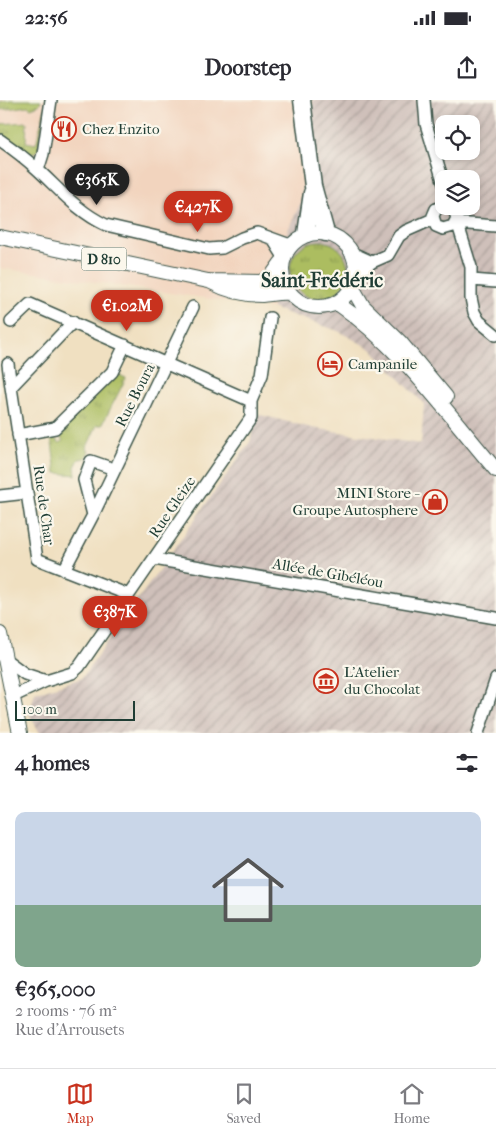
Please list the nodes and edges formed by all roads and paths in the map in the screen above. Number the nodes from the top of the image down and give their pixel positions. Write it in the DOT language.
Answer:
graph roads {
  1 [pos="50,100"];
  2 [pos="304,100"];
  3 [pos="424,100"];
  4 [pos="0,140"];
  5 [pos="38,170"];
  6 [pos="440,170"];
  7 [pos="313,186"];
  8 [pos="435,212"];
  9 [pos="456,215"];
  10 [pos="433,219"];
  11 [pos="452,225"];
  12 [pos="496,226"];
  13 [pos="326,233"];
  14 [pos="306,234"];
  15 [pos="0,236"];
  16 [pos="352,253"];
  17 [pos="285,255"];
  18 [pos="372,262"];
  19 [pos="472,280"];
  20 [pos="208,281"];
  21 [pos="354,281"];
  22 [pos="496,282"];
  23 [pos="290,293"];
  24 [pos="337,303"];
  25 [pos="193,307"];
  26 [pos="270,318"];
  27 [pos="11,322"];
  28 [pos="73,322"];
  29 [pos="496,335"];
  30 [pos="125,345"];
  31 [pos="168,363"];
  32 [pos="8,364"];
  33 [pos="11,387"];
  34 [pos="251,401"];
  35 [pos="18,435"];
  36 [pos="496,457"];
  37 [pos="114,469"];
  38 [pos="496,470"];
  39 [pos="27,493"];
  40 [pos="0,496"];
  41 [pos="93,515"];
  42 [pos="154,559"];
  43 [pos="64,570"];
  44 [pos="129,594"];
  45 [pos="496,618"];
  46 [pos="0,634"];
  47 [pos="6,660"];
  48 [pos="25,674"];
  49 [pos="496,679"];
  50 [pos="46,681"];
  51 [pos="11,682"];
  52 [pos="16,695"];
  53 [pos="20,733"];
  54 [pos="29,733"];
  55 [pos="478,733"];
  1 -- 5 [label="street"];
  2 -- 7 [label="highway"];
  3 -- 6 [label="street"];
  4 -- 5 [label="street"];
  5 -- 17 [label="street"];
  7 -- 13 [label="highway"];
  7 -- 14 [label="highway"];
  8 -- 10 [label="street"];
  9 -- 11 [label="street"];
  10 -- 11 [label="street"];
  10 -- 18 [label="street"];
  11 -- 12 [label="street"];
  11 -- 19 [label="street"];
  13 -- 14 [label="main road"];
  13 -- 16 [label="main road"];
  14 -- 17 [label="main road"];
  15 -- 20 [label="main road, D 810"];
  16 -- 18 [label="street"];
  16 -- 21 [label="main road"];
  17 -- 20 [label="main road, D 810"];
  17 -- 23 [label="main road"];
  18 -- 21 [label="street"];
  19 -- 22 [label="street"];
  19 -- 29 [label="street"];
  20 -- 23 [label="main road, D 810"];
  21 -- 24 [label="main road"];
  21 -- 36 [label="main road"];
  23 -- 24 [label="main road"];
  24 -- 38 [label="main road"];
  25 -- 31 [label="street, Rue Boura"];
  26 -- 34 [label="street, Rue Gleize"];
  27 -- 28 [label="street"];
  28 -- 30 [label="street"];
  28 -- 33 [label="street"];
  30 -- 31 [label="street"];
  30 -- 35 [label="street"];
  31 -- 34 [label="street"];
  31 -- 37 [label="street, Rue Boura"];
  32 -- 33 [label="street, Rue de Char"];
  33 -- 35 [label="street, Rue de Char"];
  34 -- 42 [label="street, Rue Gleize"];
  35 -- 39 [label="street, Rue de Char"];
  37 -- 41 [label="street, Rue Boura"];
  37 -- 41 [label="street"];
  39 -- 40 [label="street"];
  39 -- 43 [label="street, Rue de Char"];
  41 -- 43 [label="street, Rue Boura"];
  42 -- 44 [label="street, Rue Gleize"];
  42 -- 45 [label="street, Allée de Gibéléou"];
  43 -- 44 [label="street, Rue de Char"];
  44 -- 50 [label="street, Rue Gleize"];
  46 -- 47 [label="main road"];
  47 -- 48 [label="street"];
  47 -- 51 [label="main road"];
  48 -- 50 [label="street"];
  48 -- 51 [label="street"];
  49 -- 55 [label="street"];
  50 -- 52 [label="street, Rue Gleize"];
  51 -- 52 [label="main road"];
  51 -- 53 [label="main road"];
  52 -- 54 [label="main road"];
}
